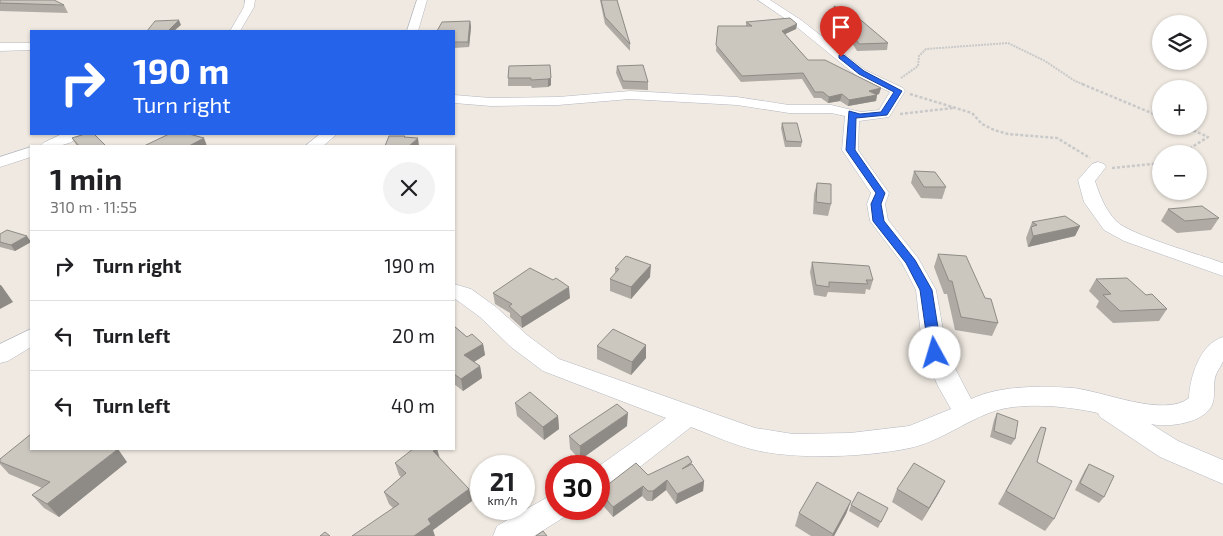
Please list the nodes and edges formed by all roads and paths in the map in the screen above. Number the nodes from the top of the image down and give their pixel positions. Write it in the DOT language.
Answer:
graph roads {
  1 [pos="250,0"];
  2 [pos="422,0"];
  3 [pos="763,0"];
  4 [pos="235,30"];
  5 [pos="412,30"];
  6 [pos="0,47"];
  7 [pos="30,47"];
  8 [pos="898,91"];
  9 [pos="455,99"];
  10 [pos="961,109"];
  11 [pos="852,113"];
  12 [pos="1152,113"];
  13 [pos="884,114"];
  14 [pos="72,135"];
  15 [pos="329,135"];
  16 [pos="1204,135"];
  17 [pos="50,145"];
  18 [pos="314,145"];
  19 [pos="1196,145"];
  20 [pos="30,152"];
  21 [pos="0,162"];
  22 [pos="1152,164"];
  23 [pos="1098,167"];
  24 [pos="1223,270"];
  25 [pos="455,292"];
  26 [pos="30,338"];
  27 [pos="1223,345"];
  28 [pos="0,355"];
  29 [pos="1098,402"];
  30 [pos="966,413"];
  31 [pos="688,416"];
  32 [pos="1223,472"];
  33 [pos="610,474"];
  34 [pos="545,514"];
  35 [pos="508,536"];
  1 -- 4 [label="street"];
  2 -- 5 [label="street"];
  3 -- 8 [label="street"];
  6 -- 7 [label="street"];
  8 -- 10 [label="path"];
  8 -- 12 [label="path"];
  8 -- 13 [label="street"];
  9 -- 11 [label="street"];
  10 -- 13 [label="path"];
  10 -- 23 [label="path"];
  11 -- 13 [label="street"];
  11 -- 30 [label="street"];
  14 -- 17 [label="street"];
  15 -- 18 [label="street"];
  16 -- 19 [label="path"];
  20 -- 21 [label="street"];
  22 -- 23 [label="path"];
  23 -- 24 [label="street"];
  25 -- 31 [label="street"];
  26 -- 28 [label="street"];
  27 -- 29 [label="street"];
  29 -- 30 [label="street"];
  29 -- 32 [label="street"];
  30 -- 31 [label="street"];
  31 -- 33 [label="street"];
  34 -- 35 [label="street"];
}
